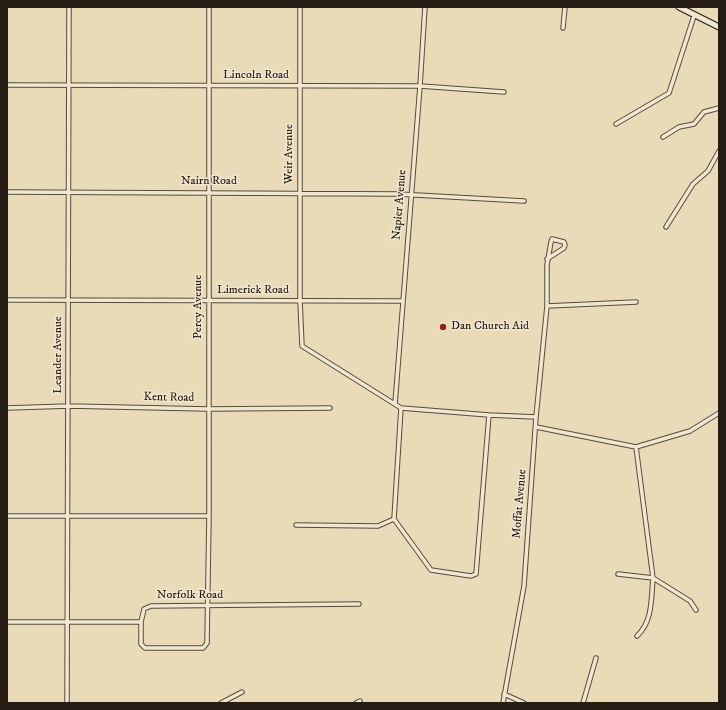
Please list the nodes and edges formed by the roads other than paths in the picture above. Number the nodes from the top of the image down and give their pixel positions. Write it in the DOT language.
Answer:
graph roads {
  1 [pos="69,7"];
  2 [pos="208,7"];
  3 [pos="300,7"];
  4 [pos="425,7"];
  5 [pos="565,7"];
  6 [pos="679,7"];
  7 [pos="694,16"];
  8 [pos="719,27"];
  9 [pos="563,28"];
  10 [pos="7,84"];
  11 [pos="68,85"];
  12 [pos="209,86"];
  13 [pos="420,86"];
  14 [pos="300,87"];
  15 [pos="504,92"];
  16 [pos="719,108"];
  17 [pos="616,124"];
  18 [pos="663,137"];
  19 [pos="719,151"];
  20 [pos="7,192"];
  21 [pos="69,192"];
  22 [pos="209,192"];
  23 [pos="300,193"];
  24 [pos="410,194"];
  25 [pos="524,201"];
  26 [pos="666,227"];
  27 [pos="547,259"];
  28 [pos="7,300"];
  29 [pos="68,300"];
  30 [pos="209,301"];
  31 [pos="300,301"];
  32 [pos="402,301"];
  33 [pos="636,302"];
  34 [pos="547,306"];
  35 [pos="395,404"];
  36 [pos="69,406"];
  37 [pos="7,408"];
  38 [pos="330,408"];
  39 [pos="401,408"];
  40 [pos="208,409"];
  41 [pos="719,412"];
  42 [pos="488,415"];
  43 [pos="536,417"];
  44 [pos="536,427"];
  45 [pos="636,447"];
  46 [pos="7,516"];
  47 [pos="68,516"];
  48 [pos="209,516"];
  49 [pos="394,519"];
  50 [pos="296,525"];
  51 [pos="618,574"];
  52 [pos="653,578"];
  53 [pos="359,604"];
  54 [pos="208,606"];
  55 [pos="696,610"];
  56 [pos="7,622"];
  57 [pos="141,622"];
  58 [pos="68,623"];
  59 [pos="637,636"];
  60 [pos="596,658"];
  61 [pos="242,692"];
  62 [pos="504,694"];
  63 [pos="360,701"];
  64 [pos="67,703"];
  65 [pos="221,703"];
  66 [pos="356,703"];
  67 [pos="502,703"];
  68 [pos="524,703"];
  69 [pos="582,703"];
  1 -- 11 [label="street, Leander Avenue"];
  2 -- 12 [label="street, Percy Avenue"];
  3 -- 14 [label="street, Weir Avenue"];
  4 -- 13 [label="street, Napier Avenue"];
  5 -- 9 [label="street"];
  6 -- 7 [label="main road"];
  7 -- 8 [label="main road"];
  7 -- 17 [label="street"];
  10 -- 11 [label="street, Lincoln Road"];
  11 -- 12 [label="street, Lincoln Road"];
  11 -- 21 [label="street, Leander Avenue"];
  12 -- 14 [label="street, Lincoln Road"];
  12 -- 22 [label="street, Percy Avenue"];
  13 -- 14 [label="street, Lincoln Road"];
  13 -- 15 [label="street, Lincoln Road"];
  13 -- 24 [label="street, Napier Avenue"];
  14 -- 23 [label="street, Weir Avenue"];
  16 -- 18 [label="street"];
  19 -- 26 [label="street"];
  20 -- 21 [label="street, Nairn Road"];
  21 -- 22 [label="street, Nairn Road"];
  21 -- 29 [label="street, Leander Avenue"];
  22 -- 23 [label="street, Nairn Road"];
  22 -- 30 [label="street, Percy Avenue"];
  23 -- 24 [label="street, Nairn Road"];
  23 -- 31 [label="street, Weir Avenue"];
  24 -- 25 [label="street, Nairn Road"];
  24 -- 32 [label="street, Napier Avenue"];
  27 -- 27 [label="street, Moffat Avenue"];
  27 -- 34 [label="street, Moffat Avenue"];
  28 -- 29 [label="street, Limerick Road"];
  29 -- 30 [label="street, Limerick Road"];
  29 -- 36 [label="street, Leander Avenue"];
  30 -- 31 [label="street, Limerick Road"];
  30 -- 40 [label="street, Percy Avenue"];
  31 -- 32 [label="street, Limerick Road"];
  31 -- 35 [label="street, Weir Avenue"];
  32 -- 35 [label="street, Napier Avenue"];
  33 -- 34 [label="street"];
  34 -- 43 [label="street, Moffat Avenue"];
  35 -- 39 [label="street"];
  36 -- 37 [label="street, Kent Road"];
  36 -- 40 [label="street, Kent Road"];
  36 -- 47 [label="street, Leander Avenue"];
  38 -- 40 [label="street, Kent Road"];
  39 -- 42 [label="street"];
  39 -- 49 [label="street"];
  40 -- 48 [label="street, Percy Avenue"];
  41 -- 45 [label="street"];
  42 -- 43 [label="street"];
  42 -- 49 [label="street"];
  43 -- 44 [label="street, Moffat Avenue"];
  44 -- 45 [label="street"];
  44 -- 62 [label="street, Moffat Avenue"];
  45 -- 52 [label="street"];
  46 -- 47 [label="street"];
  47 -- 48 [label="street"];
  47 -- 58 [label="street, Leander Avenue"];
  48 -- 54 [label="street, Percy Avenue"];
  49 -- 50 [label="street"];
  51 -- 52 [label="street"];
  52 -- 55 [label="street"];
  52 -- 59 [label="street"];
  53 -- 54 [label="street, Norfolk Road"];
  54 -- 57 [label="street, Norfolk Road"];
  54 -- 57 [label="street, Percy Avenue"];
  56 -- 58 [label="street"];
  57 -- 58 [label="street"];
  58 -- 64 [label="street, Leander Avenue"];
  60 -- 69 [label="street"];
  61 -- 65 [label="street"];
  62 -- 67 [label="street, Moffat Avenue"];
  62 -- 68 [label="street"];
  63 -- 66 [label="street"];
}
